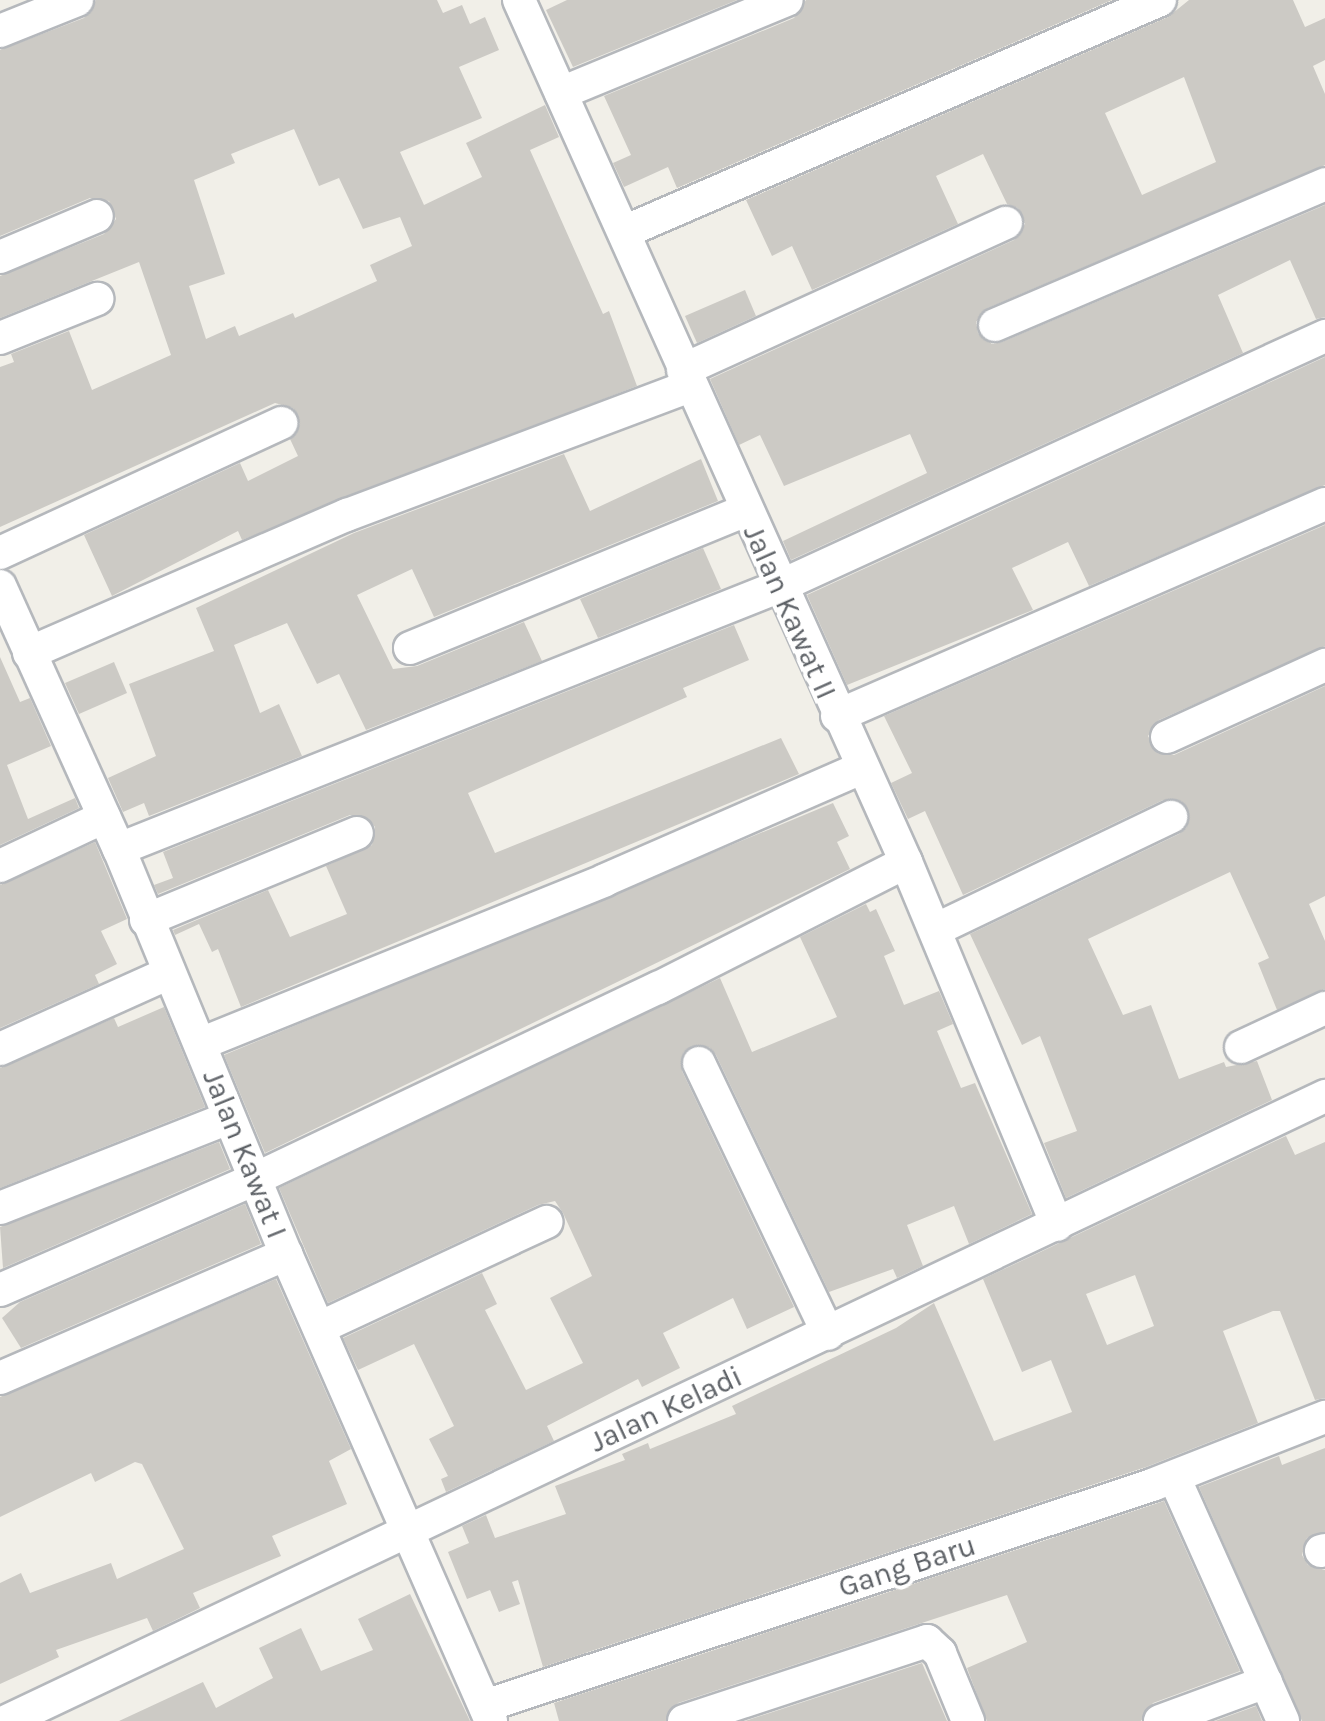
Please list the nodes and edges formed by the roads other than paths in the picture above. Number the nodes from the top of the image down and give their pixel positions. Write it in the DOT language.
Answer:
graph roads {
  1 [pos="77,0"];
  2 [pos="519,0"];
  3 [pos="787,0"];
  4 [pos="1160,0"];
  5 [pos="0,31"];
  6 [pos="561,93"];
  7 [pos="1325,184"];
  8 [pos="97,216"];
  9 [pos="1006,223"];
  10 [pos="624,232"];
  11 [pos="0,257"];
  12 [pos="97,299"];
  13 [pos="995,325"];
  14 [pos="1325,336"];
  15 [pos="0,338"];
  16 [pos="686,378"];
  17 [pos="281,423"];
  18 [pos="1325,504"];
  19 [pos="744,511"];
  20 [pos="0,553"];
  21 [pos="0,586"];
  22 [pos="778,587"];
  23 [pos="410,648"];
  24 [pos="18,650"];
  25 [pos="1325,665"];
  26 [pos="837,716"];
  27 [pos="1167,737"];
  28 [pos="861,768"];
  29 [pos="104,817"];
  30 [pos="1171,817"];
  31 [pos="357,833"];
  32 [pos="119,849"];
  33 [pos="906,862"];
  34 [pos="0,866"];
  35 [pos="146,920"];
  36 [pos="935,930"];
  37 [pos="167,974"];
  38 [pos="1325,1008"];
  39 [pos="200,1044"];
  40 [pos="1241,1047"];
  41 [pos="0,1049"];
  42 [pos="699,1063"];
  43 [pos="1325,1096"];
  44 [pos="229,1118"];
  45 [pos="257,1178"];
  46 [pos="0,1208"];
  47 [pos="546,1222"];
  48 [pos="1057,1225"];
  49 [pos="286,1254"];
  50 [pos="0,1290"];
  51 [pos="319,1328"];
  52 [pos="828,1334"];
  53 [pos="0,1378"];
  54 [pos="1325,1417"];
  55 [pos="1174,1477"];
  56 [pos="412,1529"];
  57 [pos="1266,1682"];
  58 [pos="488,1713"];
  59 [pos="7,1721"];
  60 [pos="684,1721"];
  61 [pos="968,1721"];
  62 [pos="1160,1721"];
  63 [pos="1283,1721"];
  1 -- 5 [label="street"];
  2 -- 6 [label="street, Jalan Kawat II"];
  3 -- 6 [label="street"];
  4 -- 10 [label="street"];
  6 -- 10 [label="street, Jalan Kawat II"];
  7 -- 13 [label="street"];
  8 -- 11 [label="street"];
  9 -- 16 [label="street"];
  10 -- 16 [label="street, Jalan Kawat II"];
  12 -- 15 [label="street"];
  14 -- 22 [label="street"];
  16 -- 19 [label="street, Jalan Kawat II"];
  16 -- 24 [label="street"];
  17 -- 20 [label="street"];
  18 -- 26 [label="street"];
  19 -- 22 [label="street, Jalan Kawat II"];
  19 -- 23 [label="street"];
  21 -- 24 [label="street, Jalan Kawat I"];
  22 -- 26 [label="street, Jalan Kawat II"];
  22 -- 32 [label="street"];
  24 -- 29 [label="street, Jalan Kawat I"];
  25 -- 27 [label="street"];
  26 -- 28 [label="street, Jalan Kawat II"];
  28 -- 33 [label="street, Jalan Kawat II"];
  28 -- 39 [label="street"];
  29 -- 32 [label="street, Jalan Kawat I"];
  29 -- 34 [label="street"];
  30 -- 36 [label="street"];
  31 -- 35 [label="street"];
  32 -- 35 [label="street, Jalan Kawat I"];
  33 -- 36 [label="street, Jalan Kawat II"];
  33 -- 45 [label="street"];
  35 -- 37 [label="street, Jalan Kawat I"];
  36 -- 48 [label="street, Jalan Kawat II"];
  37 -- 39 [label="street, Jalan Kawat I"];
  37 -- 41 [label="street"];
  38 -- 40 [label="street"];
  39 -- 44 [label="street, Jalan Kawat I"];
  42 -- 52 [label="street"];
  43 -- 48 [label="street, Jalan Keladi"];
  44 -- 45 [label="street, Jalan Kawat I"];
  44 -- 46 [label="street"];
  45 -- 49 [label="street, Jalan Kawat I"];
  45 -- 50 [label="street"];
  47 -- 51 [label="street"];
  48 -- 52 [label="street, Jalan Keladi"];
  49 -- 51 [label="street, Jalan Kawat I"];
  49 -- 53 [label="street"];
  51 -- 56 [label="street, Jalan Kawat I"];
  52 -- 56 [label="street, Jalan Keladi"];
  54 -- 55 [label="street, Gang Baru"];
  55 -- 57 [label="street"];
  55 -- 58 [label="street, Gang Baru"];
  56 -- 58 [label="street, Jalan Kawat I"];
  56 -- 59 [label="street, Jalan Keladi"];
  57 -- 62 [label="street"];
  57 -- 63 [label="street"];
  60 -- 61 [label="street"];
}
